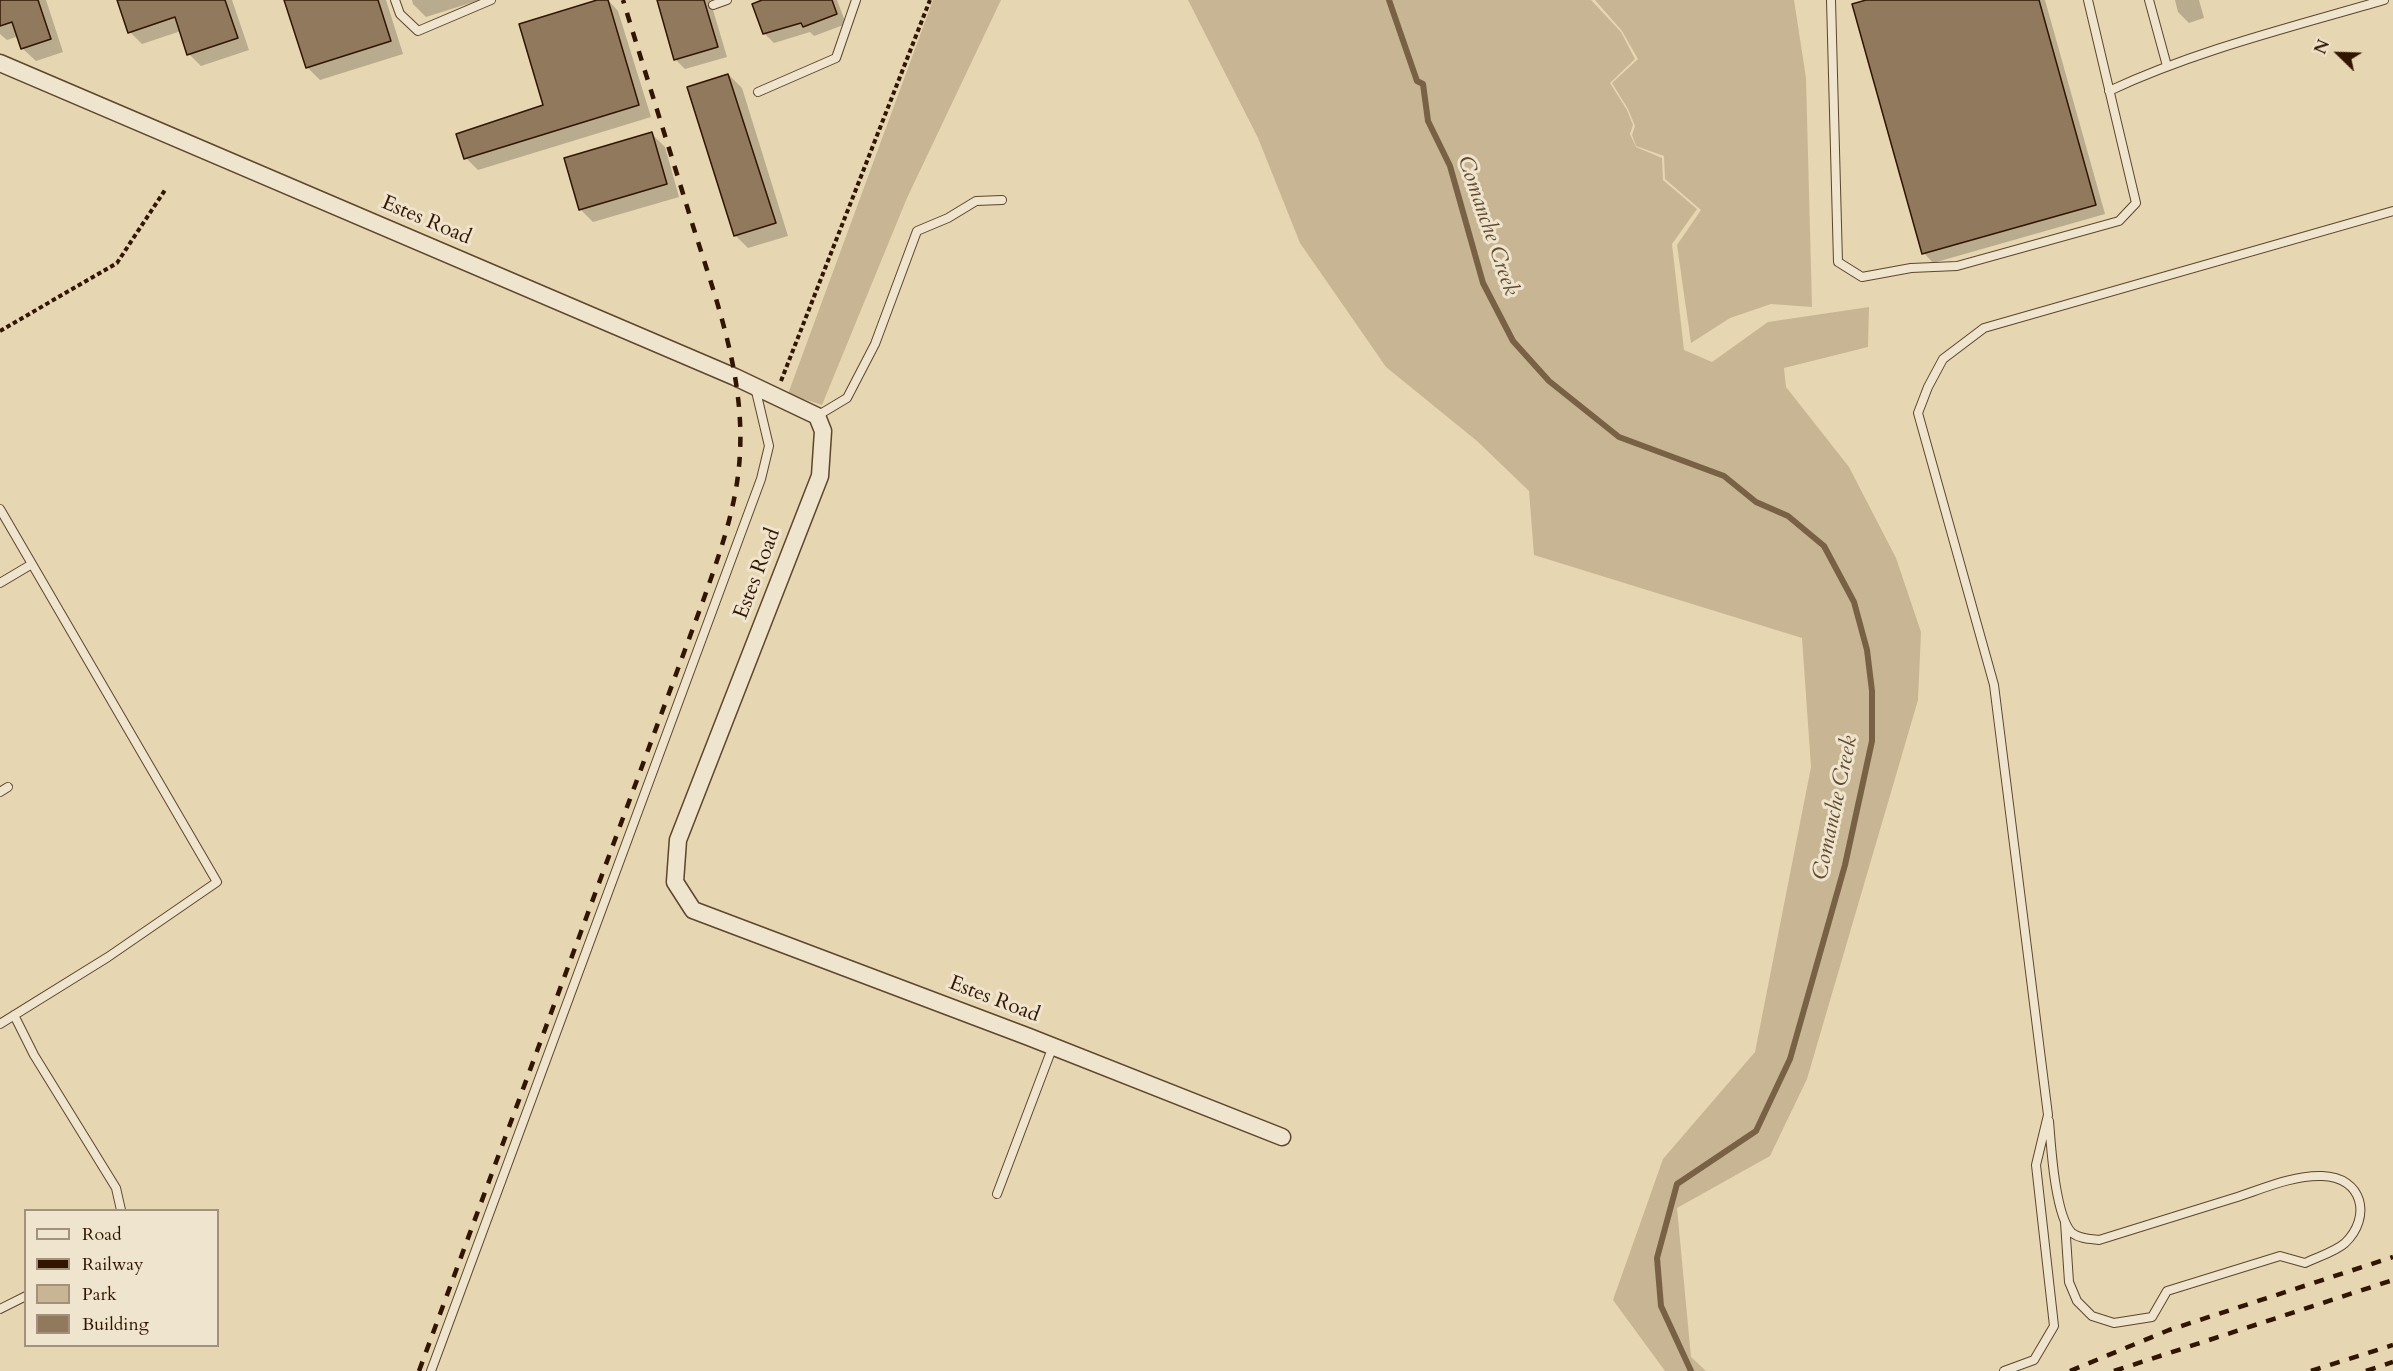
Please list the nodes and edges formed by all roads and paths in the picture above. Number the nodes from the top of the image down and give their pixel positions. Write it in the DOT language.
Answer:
graph roads {
  1 [pos="395,0"];
  2 [pos="491,0"];
  3 [pos="727,0"];
  4 [pos="856,0"];
  5 [pos="930,0"];
  6 [pos="1831,0"];
  7 [pos="2088,0"];
  8 [pos="2149,0"];
  9 [pos="2384,0"];
  10 [pos="713,5"];
  11 [pos="0,63"];
  12 [pos="2167,66"];
  13 [pos="2109,91"];
  14 [pos="758,92"];
  15 [pos="165,190"];
  16 [pos="1002,200"];
  17 [pos="2393,211"];
  18 [pos="0,331"];
  19 [pos="755,387"];
  20 [pos="775,396"];
  21 [pos="817,416"];
  22 [pos="0,509"];
  23 [pos="32,564"];
  24 [pos="0,583"];
  25 [pos="14,1015"];
  26 [pos="0,1024"];
  27 [pos="1053,1046"];
  28 [pos="2048,1115"];
  29 [pos="1282,1137"];
  30 [pos="997,1194"];
  31 [pos="121,1209"];
  32 [pos="2065,1222"];
  33 [pos="24,1297"];
  34 [pos="0,1309"];
  35 [pos="431,1371"];
  36 [pos="2004,1371"];
  1 -- 2 [label="lane"];
  3 -- 10 [label="lane"];
  4 -- 14 [label="lane"];
  5 -- 20 [label="path"];
  6 -- 13 [label="lane"];
  7 -- 13 [label="lane"];
  8 -- 12 [label="lane"];
  9 -- 12 [label="lane"];
  11 -- 19 [label="street, Estes Road"];
  12 -- 13 [label="lane"];
  15 -- 18 [label="path"];
  16 -- 21 [label="lane"];
  17 -- 28 [label="lane"];
  19 -- 20 [label="street, Estes Road"];
  19 -- 35 [label="lane"];
  20 -- 21 [label="street, Estes Road"];
  21 -- 27 [label="street, Estes Road"];
  22 -- 23 [label="lane"];
  23 -- 24 [label="lane"];
  23 -- 25 [label="lane"];
  25 -- 26 [label="lane"];
  25 -- 31 [label="lane"];
  27 -- 29 [label="street, Estes Road"];
  27 -- 30 [label="lane"];
  28 -- 32 [label="lane"];
  28 -- 36 [label="lane"];
  32 -- 32 [label="lane"];
  33 -- 34 [label="lane"];
}
